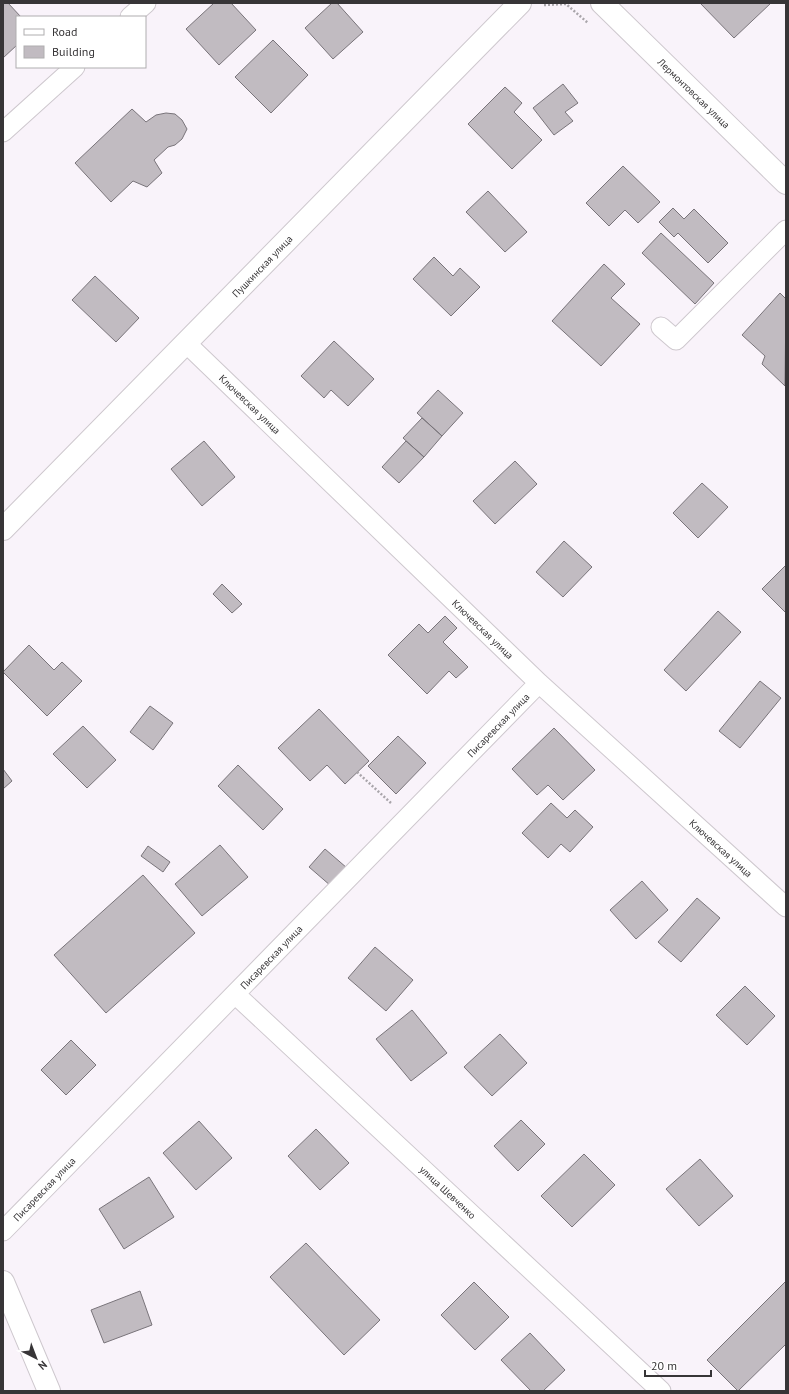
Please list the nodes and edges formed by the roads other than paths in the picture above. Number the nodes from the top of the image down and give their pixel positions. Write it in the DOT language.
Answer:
graph roads {
  1 [pos="146,3"];
  2 [pos="520,3"];
  3 [pos="602,3"];
  4 [pos="131,16"];
  5 [pos="74,68"];
  6 [pos="3,132"];
  7 [pos="786,182"];
  8 [pos="786,230"];
  9 [pos="661,327"];
  10 [pos="186,343"];
  11 [pos="3,529"];
  12 [pos="539,683"];
  13 [pos="786,907"];
  14 [pos="235,994"];
  15 [pos="3,1231"];
  16 [pos="3,1282"];
  17 [pos="49,1391"];
  18 [pos="661,1391"];
  1 -- 4 [label="street"];
  2 -- 10 [label="street, Пушкинская улица"];
  3 -- 7 [label="street, Лермонтовская улица"];
  5 -- 6 [label="street"];
  8 -- 9 [label="street"];
  10 -- 11 [label="street, Пушкинская улица"];
  10 -- 12 [label="street, Ключевская улица"];
  12 -- 13 [label="street, Ключевская улица"];
  12 -- 14 [label="street, Писаревская улица"];
  14 -- 15 [label="street, Писаревская улица"];
  14 -- 18 [label="street, улица Шевченко"];
  16 -- 17 [label="street"];
}
